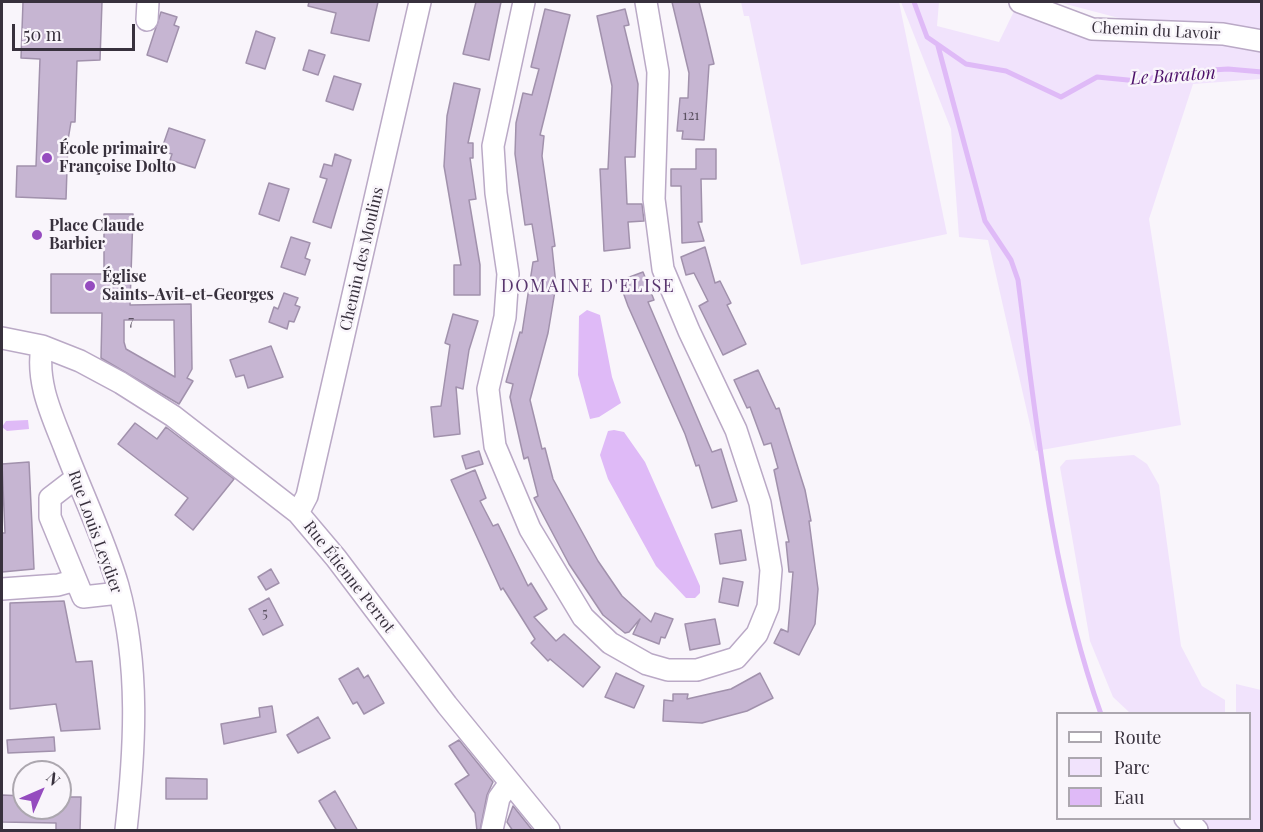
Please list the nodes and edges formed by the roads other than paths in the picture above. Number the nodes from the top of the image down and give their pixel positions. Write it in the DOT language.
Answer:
graph roads {
  1 [pos="420,2"];
  2 [pos="524,2"];
  3 [pos="646,2"];
  4 [pos="1020,2"];
  5 [pos="1262,41"];
  6 [pos="2,338"];
  7 [pos="42,346"];
  8 [pos="76,478"];
  9 [pos="298,513"];
  10 [pos="76,580"];
  11 [pos="2,589"];
  12 [pos="119,593"];
  13 [pos="509,784"];
  14 [pos="1186,820"];
  15 [pos="126,831"];
  16 [pos="492,831"];
  17 [pos="549,831"];
  18 [pos="1197,831"];
  1 -- 9 [label="street, Chemin des Moulins"];
  2 -- 3 [label="street"];
  4 -- 5 [label="street, Chemin du Lavoir"];
  6 -- 7 [label="street, Rue Étienne Perrot"];
  7 -- 8 [label="street, Rue Louis Leydier"];
  7 -- 9 [label="street, Rue Étienne Perrot"];
  8 -- 10 [label="street"];
  8 -- 12 [label="street, Rue Louis Leydier"];
  9 -- 13 [label="street, Rue Étienne Perrot"];
  10 -- 11 [label="street"];
  10 -- 12 [label="street"];
  12 -- 15 [label="street, Rue Louis Leydier"];
  13 -- 16 [label="street"];
  13 -- 17 [label="street, Rue Étienne Perrot"];
  14 -- 18 [label="street"];
}
